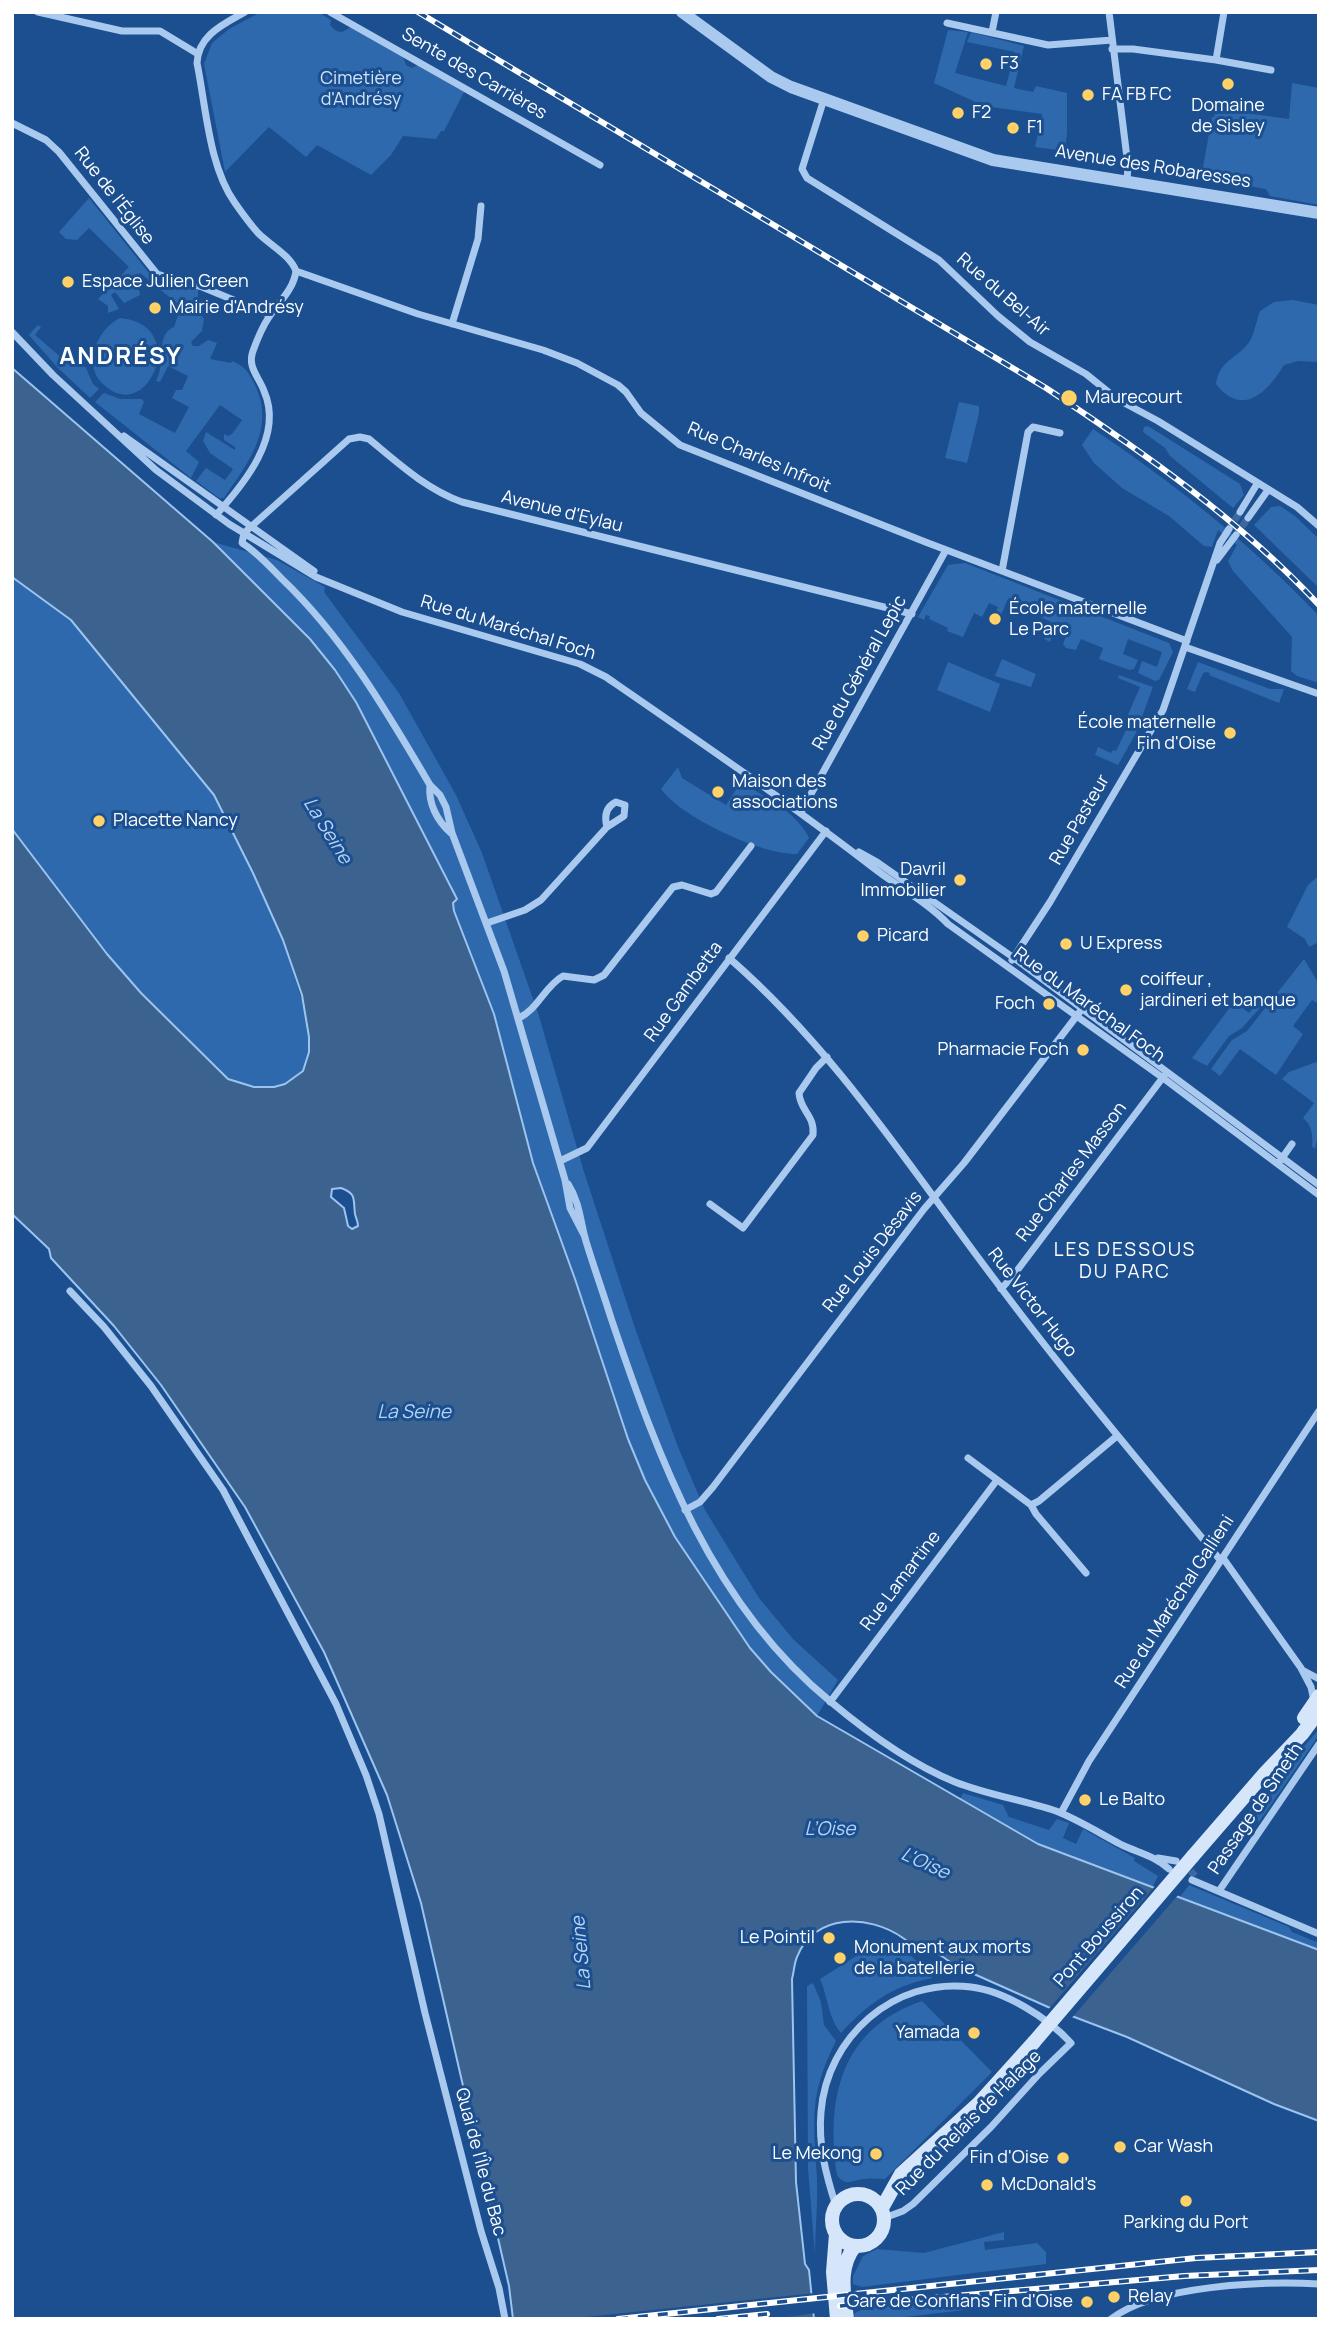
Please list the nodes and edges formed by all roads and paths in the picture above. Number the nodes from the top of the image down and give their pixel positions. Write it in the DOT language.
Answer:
graph roads {
  1 [pos="38,12"];
  2 [pos="245,12"];
  3 [pos="330,12"];
  4 [pos="682,12"];
  5 [pos="996,12"];
  6 [pos="1109,12"];
  7 [pos="1224,12"];
  8 [pos="48,14"];
  9 [pos="947,23"];
  10 [pos="992,32"];
  11 [pos="1112,45"];
  12 [pos="198,54"];
  13 [pos="1216,60"];
  14 [pos="1271,70"];
  15 [pos="824,99"];
  16 [pos="12,123"];
  17 [pos="600,165"];
  18 [pos="1127,180"];
  19 [pos="481,206"];
  20 [pos="1319,213"];
  21 [pos="296,271"];
  22 [pos="270,315"];
  23 [pos="452,324"];
  24 [pos="12,332"];
  25 [pos="104,421"];
  26 [pos="1060,433"];
  27 [pos="1257,484"];
  28 [pos="1268,490"];
  29 [pos="223,507"];
  30 [pos="1240,512"];
  31 [pos="216,515"];
  32 [pos="1248,518"];
  33 [pos="1319,526"];
  34 [pos="251,527"];
  35 [pos="1228,528"];
  36 [pos="246,535"];
  37 [pos="1236,535"];
  38 [pos="269,550"];
  39 [pos="946,550"];
  40 [pos="261,559"];
  41 [pos="1213,567"];
  42 [pos="1002,571"];
  43 [pos="328,582"];
  44 [pos="912,614"];
  45 [pos="1186,644"];
  46 [pos="1319,694"];
  47 [pos="801,812"];
  48 [pos="607,827"];
  49 [pos="826,831"];
  50 [pos="840,842"];
  51 [pos="751,846"];
  52 [pos="487,923"];
  53 [pos="729,958"];
  54 [pos="1014,958"];
  55 [pos="1008,966"];
  56 [pos="1079,1013"];
  57 [pos="519,1018"];
  58 [pos="827,1057"];
  59 [pos="1165,1075"];
  60 [pos="1292,1144"];
  61 [pos="1280,1160"];
  62 [pos="560,1161"];
  63 [pos="1319,1185"];
  64 [pos="1319,1195"];
  65 [pos="934,1199"];
  66 [pos="709,1204"];
  67 [pos="1001,1289"];
  68 [pos="70,1291"];
  69 [pos="1319,1411"];
  70 [pos="1117,1436"];
  71 [pos="968,1458"];
  72 [pos="997,1480"];
  73 [pos="1031,1505"];
  74 [pos="685,1510"];
  75 [pos="1222,1559"];
  76 [pos="1086,1573"];
  77 [pos="1301,1668"];
  78 [pos="1319,1679"];
  79 [pos="830,1702"];
  80 [pos="1317,1704"];
  81 [pos="1319,1744"];
  82 [pos="1061,1813"];
  83 [pos="1154,1858"];
  84 [pos="1176,1861"];
  85 [pos="1168,1869"];
  86 [pos="1194,1878"];
  87 [pos="1219,1891"];
  88 [pos="1319,1934"];
  89 [pos="901,2174"];
  90 [pos="865,2194"];
  91 [pos="836,2206"];
  92 [pos="883,2213"];
  93 [pos="836,2234"];
  94 [pos="855,2246"];
  95 [pos="1319,2284"];
  96 [pos="1129,2307"];
  97 [pos="505,2319"];
  98 [pos="837,2319"];
  99 [pos="847,2319"];
  100 [pos="1111,2319"];
  101 [pos="1122,2319"];
  1 -- 8 [label="street"];
  2 -- 12 [label="street"];
  3 -- 17 [label="street, Sente des Carrières"];
  4 -- 15 [label="street, Avenue des Robaresses"];
  5 -- 10 [label="street"];
  6 -- 11 [label="street"];
  7 -- 13 [label="street"];
  8 -- 12 [label="street"];
  9 -- 10 [label="street"];
  10 -- 11 [label="street"];
  11 -- 13 [label="street"];
  11 -- 18 [label="street"];
  12 -- 21 [label="street"];
  13 -- 14 [label="street"];
  15 -- 18 [label="street, Avenue des Robaresses"];
  15 -- 27 [label="street, Rue du Bel-Air"];
  16 -- 22 [label="street, Rue de l'Église"];
  18 -- 20 [label="street, Avenue des Robaresses"];
  19 -- 23 [label="street"];
  21 -- 22 [label="street"];
  21 -- 23 [label="street, Rue Charles Infroit"];
  22 -- 29 [label="street"];
  23 -- 39 [label="street, Rue Charles Infroit"];
  24 -- 25 [label="street"];
  25 -- 29 [label="street, Rue du Maréchal Foch"];
  25 -- 31 [label="street, Rue du Maréchal Foch"];
  26 -- 42 [label="street"];
  27 -- 28 [label="street, Rue du Bel-Air"];
  27 -- 30 [label="street"];
  28 -- 32 [label="street"];
  28 -- 33 [label="street, Rue du Bel-Air"];
  29 -- 31 [label="street"];
  29 -- 34 [label="street, Rue du Maréchal Foch"];
  31 -- 36 [label="street, Rue du Maréchal Foch"];
  34 -- 36 [label="street"];
  34 -- 43 [label="street, Rue du Maréchal Foch"];
  34 -- 44 [label="street, Avenue d'Eylau"];
  35 -- 41 [label="street, Rue Pasteur"];
  36 -- 38 [label="street, Rue du Maréchal Foch"];
  36 -- 40 [label="street"];
  37 -- 41 [label="street, Rue Pasteur"];
  38 -- 40 [label="street"];
  38 -- 43 [label="street, Rue du Maréchal Foch"];
  39 -- 42 [label="street, Rue Charles Infroit"];
  39 -- 44 [label="street, Rue du Général Lepic"];
  40 -- 52 [label="street"];
  41 -- 45 [label="street, Rue Pasteur"];
  42 -- 45 [label="street, Rue Charles Infroit"];
  43 -- 47 [label="street, Rue du Maréchal Foch"];
  44 -- 47 [label="street, Rue du Général Lepic"];
  45 -- 46 [label="street, Rue Charles Infroit"];
  45 -- 54 [label="street, Rue Pasteur"];
  47 -- 49 [label="street, Rue du Maréchal Foch"];
  48 -- 52 [label="street"];
  49 -- 50 [label="street, Rue du Maréchal Foch"];
  49 -- 53 [label="street, Rue Gambetta"];
  50 -- 54 [label="street, Rue du Maréchal Foch"];
  50 -- 55 [label="street, Rue du Maréchal Foch"];
  51 -- 57 [label="street"];
  52 -- 57 [label="street"];
  53 -- 58 [label="street, Rue Victor Hugo"];
  53 -- 62 [label="street, Rue Gambetta"];
  54 -- 55 [label="street, Rue Pasteur"];
  54 -- 56 [label="street, Rue du Maréchal Foch"];
  55 -- 56 [label="street, Rue du Maréchal Foch"];
  56 -- 59 [label="street, Rue du Maréchal Foch"];
  56 -- 65 [label="street, Rue Louis Désavis"];
  57 -- 62 [label="street"];
  58 -- 65 [label="street, Rue Victor Hugo"];
  58 -- 66 [label="street"];
  59 -- 61 [label="street, Rue du Maréchal Foch"];
  59 -- 67 [label="street, Rue Charles Masson"];
  60 -- 61 [label="street"];
  61 -- 63 [label="street, Rue du Maréchal Foch"];
  61 -- 64 [label="street, Rue du Maréchal Foch"];
  62 -- 74 [label="street"];
  65 -- 67 [label="street, Rue Victor Hugo"];
  65 -- 74 [label="street, Rue Louis Désavis"];
  67 -- 70 [label="street, Rue Victor Hugo"];
  68 -- 97 [label="street, Quai de l'Île du Bac"];
  69 -- 75 [label="street, Rue du Maréchal Gallieni"];
  70 -- 73 [label="street"];
  70 -- 75 [label="street, Rue Victor Hugo"];
  71 -- 72 [label="street"];
  72 -- 73 [label="street"];
  72 -- 79 [label="street, Rue Lamartine"];
  73 -- 76 [label="street"];
  74 -- 79 [label="street"];
  75 -- 77 [label="street, Rue Victor Hugo"];
  75 -- 82 [label="street, Rue du Maréchal Gallieni"];
  77 -- 78 [label="street, Rue Victor Hugo"];
  77 -- 80 [label="street, Rue Victor Hugo"];
  79 -- 82 [label="street"];
  80 -- 89 [label="main road, Pont Boussiron, bridge"];
  81 -- 87 [label="street, Passage de Smeth"];
  82 -- 83 [label="street"];
  83 -- 84 [label="street"];
  83 -- 85 [label="street"];
  86 -- 87 [label="street"];
  87 -- 88 [label="street"];
  89 -- 90 [label="main road"];
  89 -- 92 [label="main road"];
  90 -- 91 [label="main road"];
  90 -- 92 [label="main road"];
  91 -- 92 [label="street, Rue du Relais de Halage"];
  91 -- 93 [label="main road"];
  92 -- 94 [label="main road"];
  93 -- 94 [label="main road"];
  93 -- 98 [label="main road"];
  94 -- 99 [label="main road"];
  95 -- 96 [label="street"];
  96 -- 100 [label="street"];
  96 -- 101 [label="street"];
}
